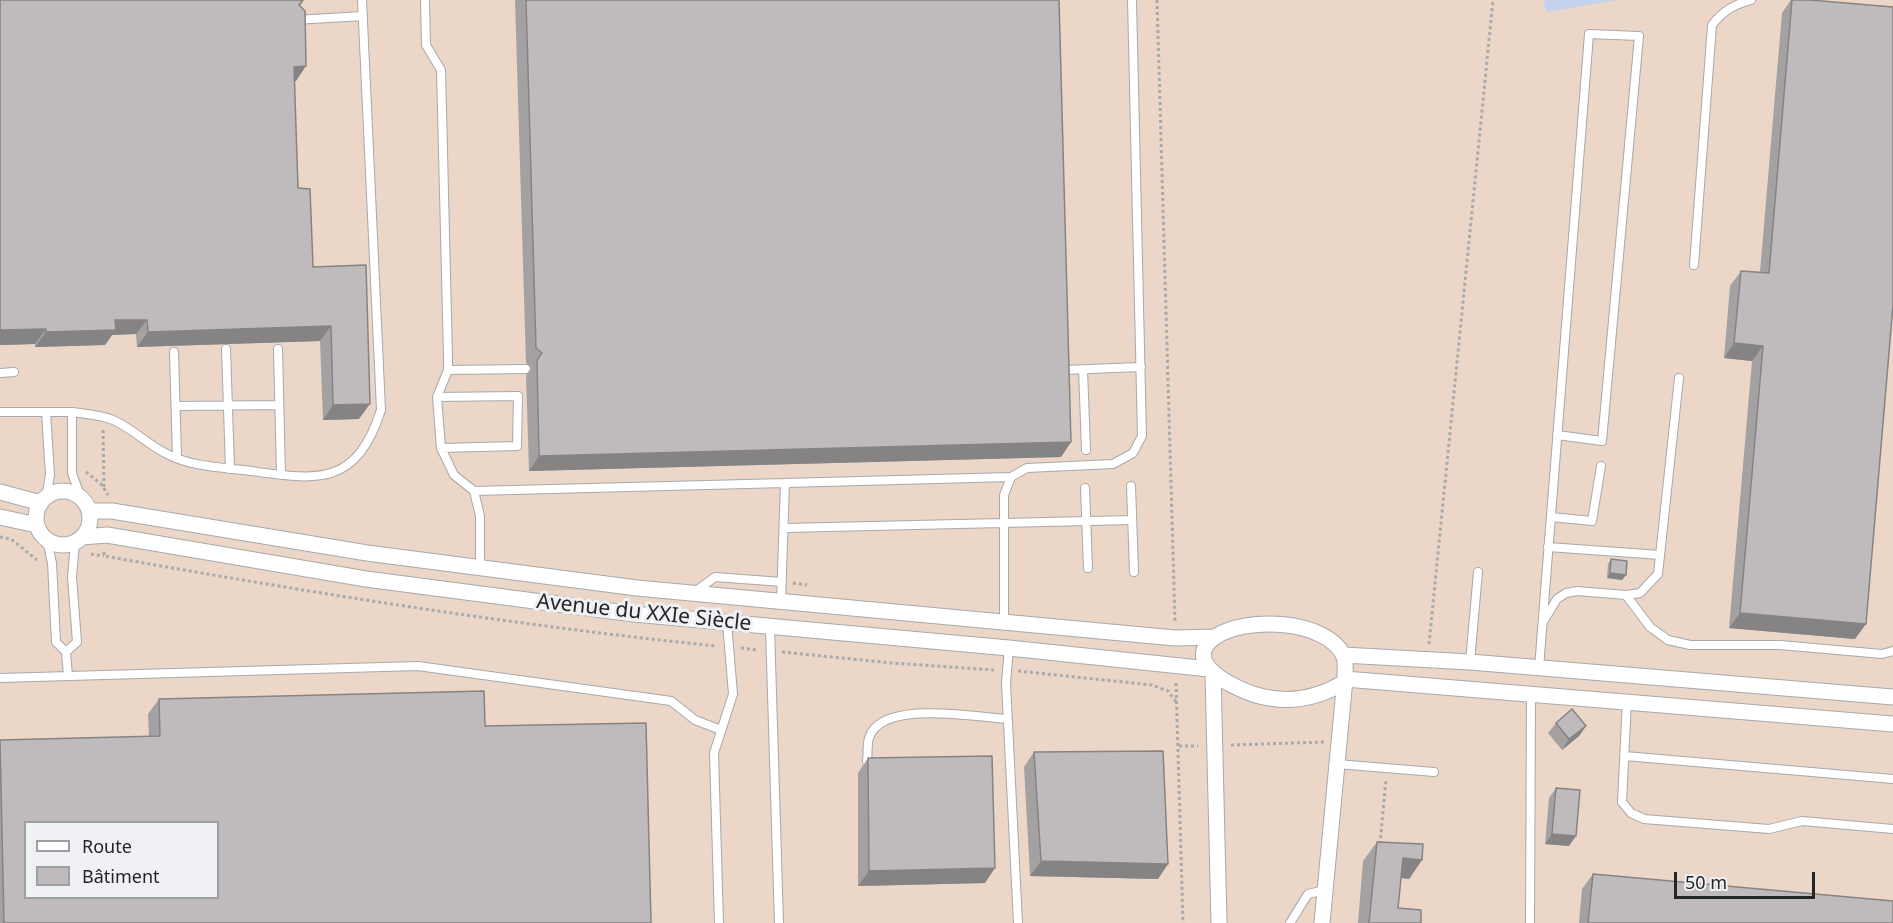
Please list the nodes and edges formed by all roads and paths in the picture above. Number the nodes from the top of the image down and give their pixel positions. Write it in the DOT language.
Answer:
graph roads {
  1 [pos="362,0"];
  2 [pos="425,0"];
  3 [pos="1132,0"];
  4 [pos="1157,0"];
  5 [pos="1492,0"];
  6 [pos="1751,0"];
  7 [pos="363,16"];
  8 [pos="294,20"];
  9 [pos="1694,265"];
  10 [pos="226,349"];
  11 [pos="278,349"];
  12 [pos="174,352"];
  13 [pos="1141,367"];
  14 [pos="526,369"];
  15 [pos="1083,369"];
  16 [pos="448,370"];
  17 [pos="1064,370"];
  18 [pos="14,372"];
  19 [pos="0,373"];
  20 [pos="1679,378"];
  21 [pos="437,397"];
  22 [pos="228,405"];
  23 [pos="279,405"];
  24 [pos="176,406"];
  25 [pos="72,411"];
  26 [pos="0,412"];
  27 [pos="46,412"];
  28 [pos="103,418"];
  29 [pos="1557,435"];
  30 [pos="441,448"];
  31 [pos="1086,450"];
  32 [pos="177,458"];
  33 [pos="1601,466"];
  34 [pos="230,469"];
  35 [pos="281,475"];
  36 [pos="1011,477"];
  37 [pos="785,483"];
  38 [pos="1131,486"];
  39 [pos="1085,488"];
  40 [pos="104,489"];
  41 [pos="474,490"];
  42 [pos="0,492"];
  43 [pos="43,500"];
  44 [pos="85,505"];
  45 [pos="1551,516"];
  46 [pos="0,517"];
  47 [pos="1132,520"];
  48 [pos="1086,521"];
  49 [pos="1004,522"];
  50 [pos="37,525"];
  51 [pos="785,528"];
  52 [pos="47,540"];
  53 [pos="78,540"];
  54 [pos="1548,547"];
  55 [pos="1660,555"];
  56 [pos="480,568"];
  57 [pos="1088,568"];
  58 [pos="1134,572"];
  59 [pos="1478,572"];
  60 [pos="782,582"];
  61 [pos="693,594"];
  62 [pos="1626,595"];
  63 [pos="781,601"];
  64 [pos="727,623"];
  65 [pos="1004,623"];
  66 [pos="1543,623"];
  67 [pos="770,628"];
  68 [pos="1215,637"];
  69 [pos="1175,638"];
  70 [pos="1009,648"];
  71 [pos="1893,651"];
  72 [pos="66,652"];
  73 [pos="1343,655"];
  74 [pos="1428,659"];
  75 [pos="1470,662"];
  76 [pos="1175,667"];
  77 [pos="1539,668"];
  78 [pos="1211,672"];
  79 [pos="68,676"];
  80 [pos="0,678"];
  81 [pos="1344,681"];
  82 [pos="1531,695"];
  83 [pos="1893,697"];
  84 [pos="1627,701"];
  85 [pos="1007,718"];
  86 [pos="1893,724"];
  87 [pos="721,730"];
  88 [pos="1337,741"];
  89 [pos="1213,746"];
  90 [pos="1179,747"];
  91 [pos="1624,756"];
  92 [pos="867,761"];
  93 [pos="1335,764"];
  94 [pos="1387,768"];
  95 [pos="1434,772"];
  96 [pos="1893,779"];
  97 [pos="1893,828"];
  98 [pos="1379,845"];
  99 [pos="1325,890"];
  100 [pos="719,923"];
  101 [pos="779,923"];
  102 [pos="1018,923"];
  103 [pos="1183,923"];
  104 [pos="1219,923"];
  105 [pos="1290,923"];
  106 [pos="1322,923"];
  107 [pos="1530,923"];
  1 -- 7 [label="lane"];
  2 -- 16 [label="lane"];
  3 -- 13 [label="lane"];
  4 -- 69 [label="path"];
  5 -- 74 [label="path"];
  6 -- 9 [label="lane"];
  7 -- 8 [label="lane"];
  7 -- 35 [label="lane"];
  10 -- 22 [label="lane"];
  11 -- 23 [label="lane"];
  12 -- 24 [label="lane"];
  13 -- 15 [label="lane"];
  13 -- 36 [label="lane"];
  14 -- 16 [label="lane"];
  15 -- 17 [label="lane"];
  15 -- 31 [label="lane"];
  16 -- 21 [label="lane"];
  18 -- 19 [label="lane"];
  20 -- 55 [label="lane"];
  21 -- 30 [label="lane"];
  21 -- 30 [label="lane"];
  22 -- 23 [label="lane"];
  22 -- 24 [label="lane"];
  22 -- 34 [label="lane"];
  23 -- 35 [label="lane"];
  24 -- 32 [label="lane"];
  25 -- 27 [label="lane"];
  25 -- 28 [label="lane"];
  25 -- 44 [label="lane"];
  26 -- 27 [label="lane"];
  27 -- 43 [label="lane"];
  28 -- 32 [label="lane"];
  28 -- 40 [label="path"];
  29 -- 29 [label="lane"];
  29 -- 45 [label="lane"];
  30 -- 41 [label="lane"];
  32 -- 34 [label="lane"];
  33 -- 45 [label="lane"];
  34 -- 35 [label="lane"];
  36 -- 37 [label="lane"];
  36 -- 49 [label="lane"];
  37 -- 41 [label="lane"];
  37 -- 51 [label="lane"];
  38 -- 47 [label="lane"];
  39 -- 48 [label="lane"];
  41 -- 56 [label="lane"];
  42 -- 43 [label="street"];
  43 -- 44 [label="street"];
  43 -- 50 [label="street"];
  44 -- 53 [label="street"];
  44 -- 56 [label="street, Avenue du XXIe Siècle"];
  45 -- 54 [label="lane"];
  46 -- 50 [label="street"];
  47 -- 48 [label="lane"];
  47 -- 58 [label="lane"];
  48 -- 49 [label="lane"];
  48 -- 57 [label="lane"];
  49 -- 51 [label="lane"];
  49 -- 65 [label="lane"];
  50 -- 52 [label="street"];
  51 -- 60 [label="lane"];
  52 -- 53 [label="street"];
  52 -- 72 [label="lane"];
  53 -- 64 [label="street, Avenue du XXIe Siècle"];
  53 -- 72 [label="lane"];
  54 -- 55 [label="lane"];
  54 -- 66 [label="lane"];
  55 -- 62 [label="lane"];
  56 -- 61 [label="street, Avenue du XXIe Siècle"];
  59 -- 75 [label="lane"];
  60 -- 61 [label="lane"];
  60 -- 63 [label="lane"];
  61 -- 63 [label="street, Avenue du XXIe Siècle"];
  62 -- 66 [label="lane"];
  62 -- 71 [label="lane"];
  63 -- 65 [label="street, Avenue du XXIe Siècle"];
  64 -- 67 [label="street, Avenue du XXIe Siècle"];
  64 -- 87 [label="lane"];
  65 -- 69 [label="street, Avenue du XXIe Siècle"];
  66 -- 77 [label="lane"];
  67 -- 70 [label="street, Avenue du XXIe Siècle"];
  67 -- 101 [label="lane"];
  68 -- 69 [label="street, Avenue du XXIe Siècle"];
  68 -- 73 [label="street, Avenue du XXIe Siècle"];
  68 -- 78 [label="street"];
  70 -- 76 [label="street, Avenue du XXIe Siècle"];
  70 -- 85 [label="lane"];
  72 -- 79 [label="lane"];
  73 -- 74 [label="street"];
  73 -- 81 [label="street"];
  74 -- 75 [label="street"];
  75 -- 77 [label="street"];
  76 -- 78 [label="street, Avenue du XXIe Siècle"];
  76 -- 90 [label="path"];
  77 -- 83 [label="street"];
  78 -- 81 [label="street"];
  78 -- 89 [label="street"];
  79 -- 80 [label="lane"];
  79 -- 87 [label="lane"];
  81 -- 82 [label="street"];
  81 -- 88 [label="street"];
  82 -- 84 [label="street"];
  82 -- 107 [label="lane"];
  84 -- 86 [label="street"];
  84 -- 91 [label="lane"];
  85 -- 92 [label="lane"];
  85 -- 102 [label="lane"];
  87 -- 100 [label="lane"];
  88 -- 89 [label="path"];
  88 -- 93 [label="street"];
  89 -- 90 [label="path"];
  89 -- 104 [label="street"];
  90 -- 103 [label="path"];
  91 -- 96 [label="lane"];
  91 -- 97 [label="lane"];
  93 -- 94 [label="lane"];
  93 -- 99 [label="street"];
  94 -- 95 [label="lane"];
  94 -- 98 [label="path"];
  99 -- 105 [label="lane"];
  99 -- 106 [label="street"];
}
